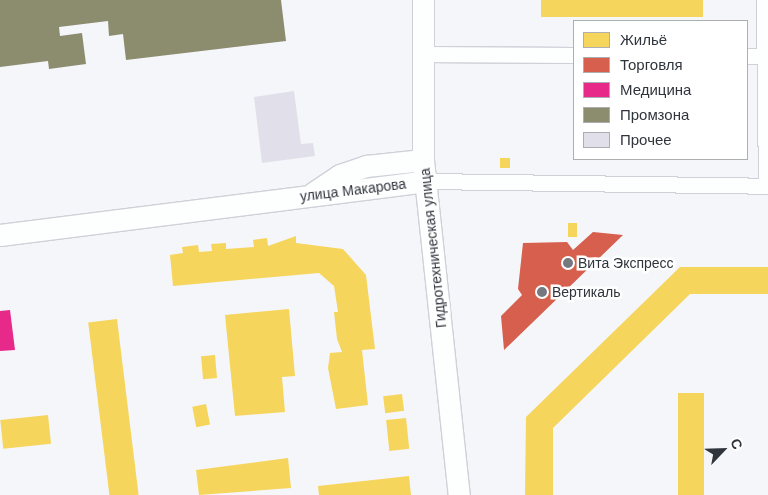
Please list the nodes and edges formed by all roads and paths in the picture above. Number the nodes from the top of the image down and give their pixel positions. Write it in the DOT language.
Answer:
graph roads {
  1 [pos="423,0"];
  2 [pos="764,0"];
  3 [pos="423,54"];
  4 [pos="573,55"];
  5 [pos="748,56"];
  6 [pos="764,56"];
  7 [pos="424,171"];
  8 [pos="767,186"];
  9 [pos="0,235"];
  10 [pos="459,495"];
  1 -- 3 [label="main road, Гидротехническая улица"];
  2 -- 6 [label="street"];
  3 -- 4 [label="street"];
  3 -- 7 [label="main road, Гидротехническая улица"];
  5 -- 6 [label="street"];
  6 -- 8 [label="street"];
  7 -- 8 [label="street"];
  7 -- 9 [label="main road, улица Макарова"];
  7 -- 10 [label="main road, Гидротехническая улица"];
}
